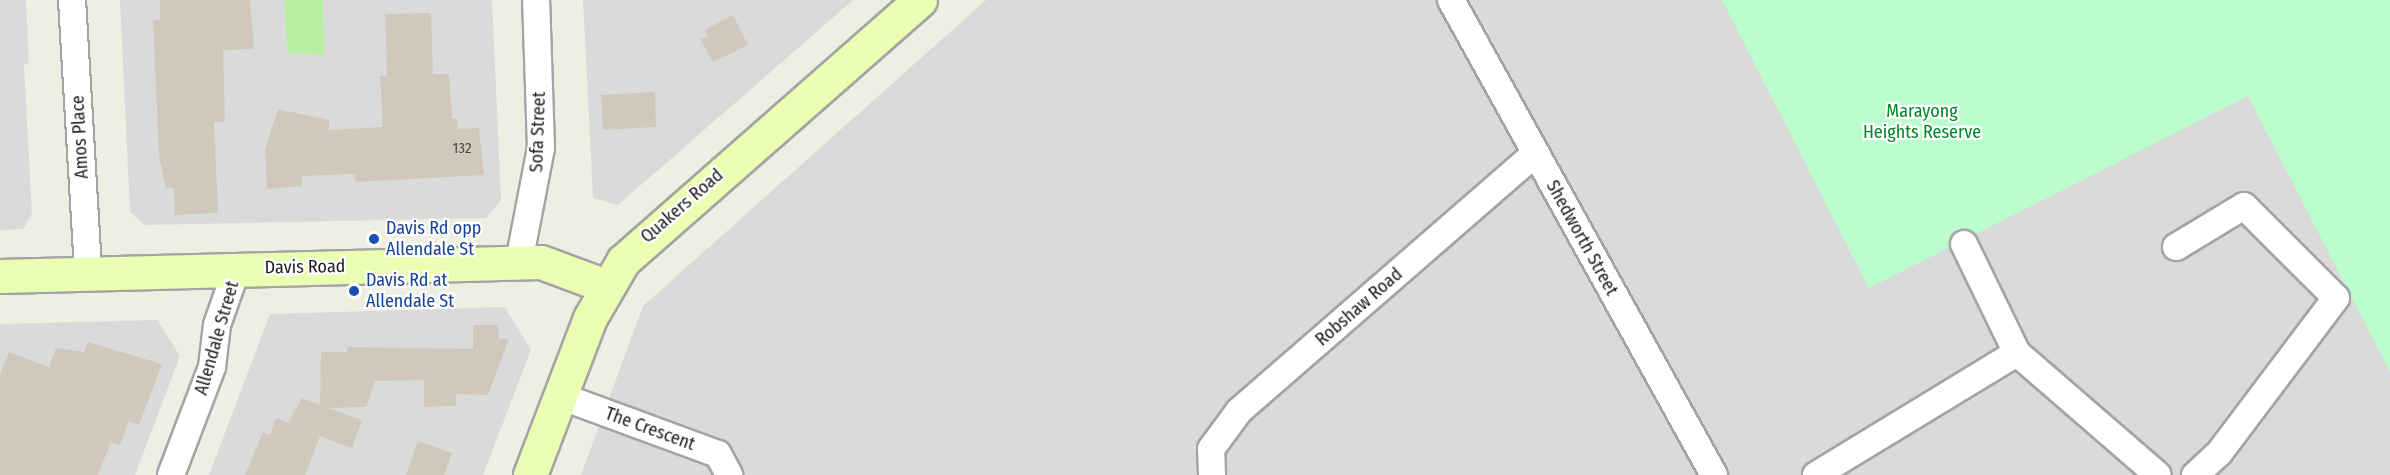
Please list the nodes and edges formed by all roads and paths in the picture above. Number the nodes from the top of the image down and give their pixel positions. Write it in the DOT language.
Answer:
graph roads {
  1 [pos="72,0"];
  2 [pos="536,0"];
  3 [pos="920,0"];
  4 [pos="1451,0"];
  5 [pos="1535,154"];
  6 [pos="1964,244"];
  7 [pos="2176,247"];
  8 [pos="519,262"];
  9 [pos="237,268"];
  10 [pos="88,273"];
  11 [pos="0,276"];
  12 [pos="606,286"];
  13 [pos="2017,353"];
  14 [pos="560,396"];
  15 [pos="171,475"];
  16 [pos="530,475"];
  17 [pos="729,475"];
  18 [pos="1212,475"];
  19 [pos="1714,475"];
  20 [pos="1816,475"];
  21 [pos="2158,475"];
  22 [pos="2195,475"];
  1 -- 10 [label="street, Amos Place"];
  2 -- 8 [label="street, Sofa Street"];
  3 -- 12 [label="main road, Quakers Road"];
  4 -- 5 [label="street, Shedworth Street"];
  5 -- 18 [label="street, Robshaw Road"];
  5 -- 19 [label="street, Shedworth Street"];
  6 -- 13 [label="street"];
  7 -- 22 [label="street"];
  8 -- 9 [label="main road, Davis Road"];
  8 -- 12 [label="main road, Davis Road"];
  9 -- 10 [label="main road, Davis Road"];
  9 -- 15 [label="street, Allendale Street"];
  10 -- 11 [label="main road, Davis Road"];
  12 -- 14 [label="main road, Quakers Road"];
  13 -- 20 [label="street"];
  13 -- 21 [label="street"];
  14 -- 16 [label="main road, Quakers Road"];
  14 -- 17 [label="street, The Crescent"];
}
